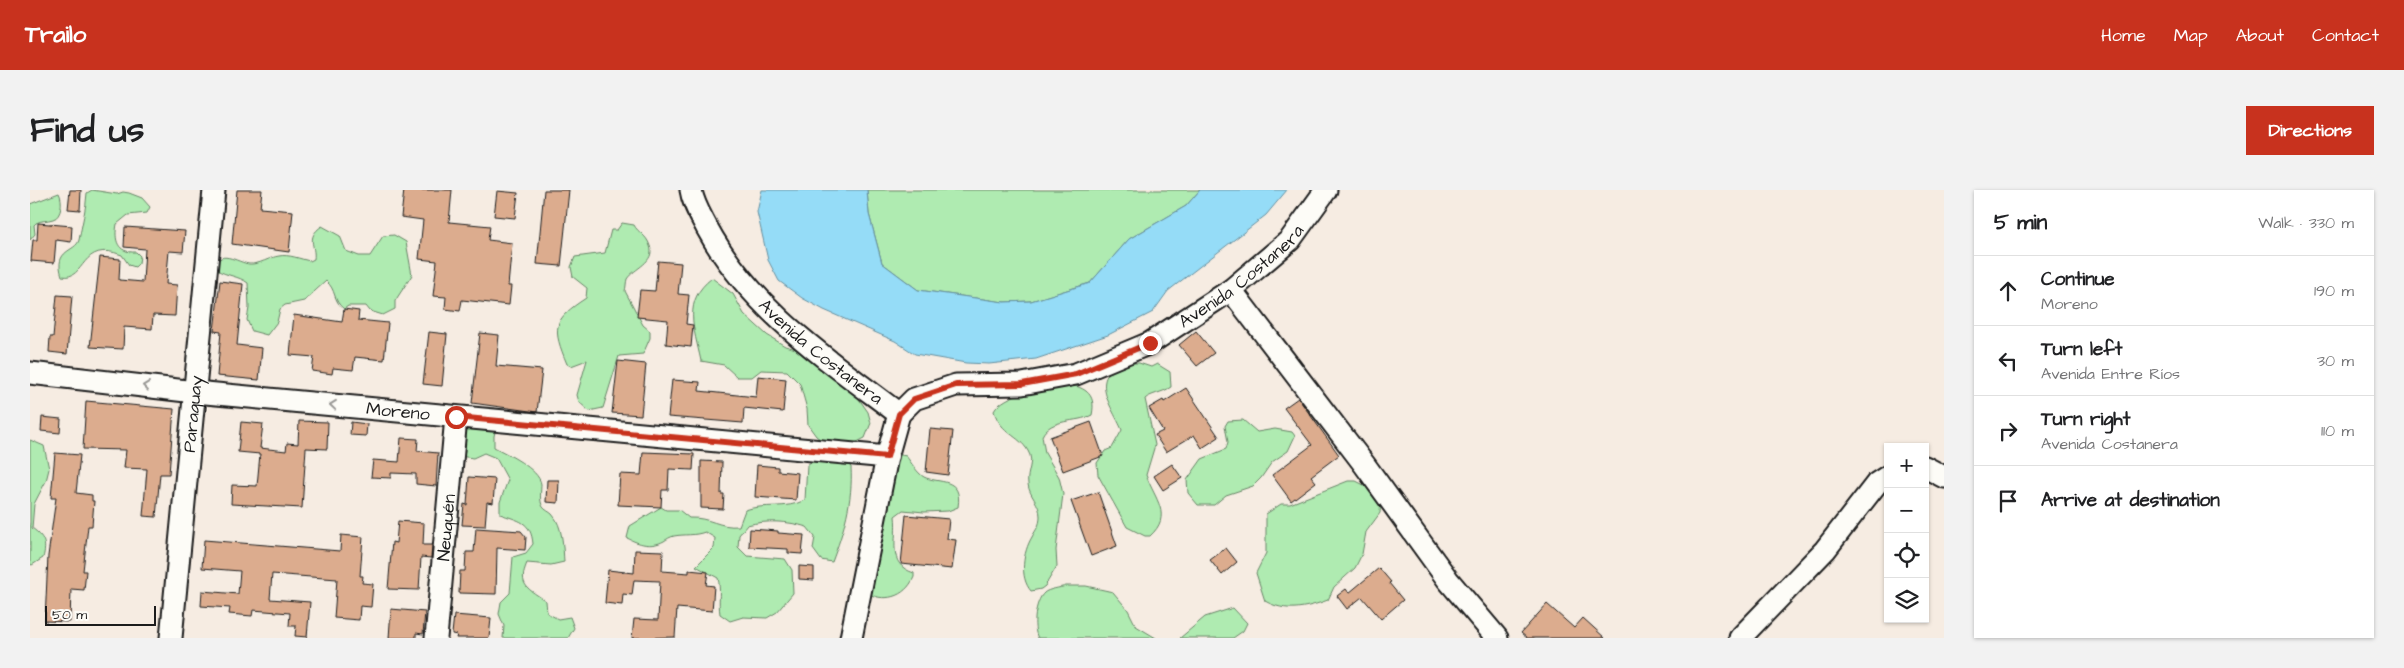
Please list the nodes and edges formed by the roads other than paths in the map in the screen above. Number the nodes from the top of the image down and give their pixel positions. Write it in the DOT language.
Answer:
graph roads {
  1 [pos="214,190"];
  2 [pos="691,190"];
  3 [pos="1326,190"];
  4 [pos="1231,290"];
  5 [pos="30,373"];
  6 [pos="195,392"];
  7 [pos="899,414"];
  8 [pos="456,417"];
  9 [pos="887,457"];
  10 [pos="1929,469"];
  11 [pos="1944,477"];
  12 [pos="1884,479"];
  13 [pos="171,638"];
  14 [pos="436,638"];
  15 [pos="850,638"];
  16 [pos="1497,638"];
  17 [pos="1740,638"];
  1 -- 6 [label="street, Paraguay"];
  2 -- 7 [label="street, Avenida Costanera"];
  3 -- 4 [label="street, Avenida Costanera"];
  4 -- 7 [label="street, Avenida Costanera"];
  4 -- 16 [label="street"];
  6 -- 5 [label="street, Moreno, one-way"];
  8 -- 6 [label="street, Moreno, one-way"];
  6 -- 13 [label="street, Paraguay"];
  7 -- 9 [label="street"];
  8 -- 9 [label="street, Moreno"];
  8 -- 14 [label="street, Neuquén"];
  9 -- 15 [label="street"];
  10 -- 11 [label="street"];
  12 -- 17 [label="street"];
}
